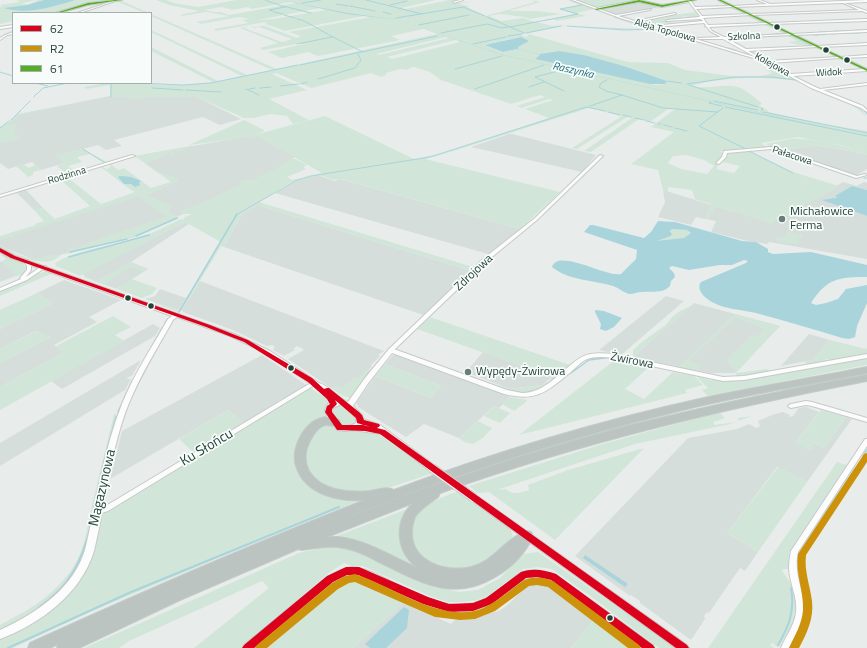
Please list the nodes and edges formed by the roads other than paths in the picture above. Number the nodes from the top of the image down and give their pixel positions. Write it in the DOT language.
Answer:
graph roads {
  1 [pos="121,0"];
  2 [pos="462,0"];
  3 [pos="573,0"];
  4 [pos="695,0"];
  5 [pos="719,0"];
  6 [pos="758,0"];
  7 [pos="797,0"];
  8 [pos="835,0"];
  9 [pos="114,1"];
  10 [pos="689,1"];
  11 [pos="867,1"];
  12 [pos="454,2"];
  13 [pos="842,2"];
  14 [pos="807,4"];
  15 [pos="771,6"];
  16 [pos="734,7"];
  17 [pos="694,8"];
  18 [pos="596,9"];
  19 [pos="650,9"];
  20 [pos="863,10"];
  21 [pos="60,12"];
  22 [pos="81,12"];
  23 [pos="867,12"];
  24 [pos="675,14"];
  25 [pos="751,15"];
  26 [pos="614,16"];
  27 [pos="700,17"];
  28 [pos="867,20"];
  29 [pos="667,21"];
  30 [pos="634,22"];
  31 [pos="704,22"];
  32 [pos="770,24"];
  33 [pos="11,26"];
  34 [pos="706,26"];
  35 [pos="650,27"];
  36 [pos="2,28"];
  37 [pos="867,31"];
  38 [pos="12,33"];
  39 [pos="6,35"];
  40 [pos="792,35"];
  41 [pos="0,38"];
  42 [pos="12,38"];
  43 [pos="724,38"];
  44 [pos="694,40"];
  45 [pos="867,44"];
  46 [pos="817,46"];
  47 [pos="745,50"];
  48 [pos="867,56"];
  49 [pos="759,58"];
  50 [pos="841,58"];
  51 [pos="766,62"];
  52 [pos="867,69"];
  53 [pos="790,75"];
  54 [pos="867,84"];
  55 [pos="820,90"];
  56 [pos="867,111"];
  57 [pos="133,156"];
  58 [pos="601,156"];
  59 [pos="718,164"];
  60 [pos="866,174"];
  61 [pos="0,196"];
  62 [pos="0,250"];
  63 [pos="26,261"];
  64 [pos="44,267"];
  65 [pos="27,274"];
  66 [pos="18,282"];
  67 [pos="0,290"];
  68 [pos="176,314"];
  69 [pos="391,350"];
  70 [pos="867,356"];
  71 [pos="867,370"];
  72 [pos="867,378"];
  73 [pos="316,384"];
  74 [pos="342,404"];
  75 [pos="791,406"];
  76 [pos="867,420"];
  77 [pos="360,421"];
  78 [pos="335,423"];
  79 [pos="353,428"];
  80 [pos="382,432"];
  81 [pos="867,441"];
  82 [pos="410,488"];
  83 [pos="443,488"];
  84 [pos="98,511"];
  85 [pos="527,536"];
  86 [pos="290,546"];
  87 [pos="0,635"];
  88 [pos="35,648"];
  89 [pos="64,648"];
  90 [pos="247,648"];
  91 [pos="650,648"];
  92 [pos="684,648"];
  93 [pos="785,648"];
  1 -- 9 [label="street"];
  2 -- 12 [label="street"];
  3 -- 18 [label="street, Aleja Topolowa"];
  4 -- 10 [label="street"];
  5 -- 16 [label="street"];
  6 -- 15 [label="street"];
  7 -- 14 [label="street"];
  8 -- 13 [label="street"];
  9 -- 21 [label="street"];
  9 -- 22 [label="street"];
  10 -- 17 [label="street, Kolejowa"];
  10 -- 18 [label="street"];
  11 -- 13 [label="street"];
  13 -- 14 [label="street"];
  13 -- 20 [label="street"];
  14 -- 15 [label="street"];
  15 -- 16 [label="street"];
  16 -- 17 [label="street"];
  16 -- 25 [label="street"];
  17 -- 27 [label="street, Kolejowa"];
  18 -- 26 [label="street, Aleja Topolowa"];
  19 -- 26 [label="street"];
  20 -- 23 [label="street"];
  20 -- 25 [label="street"];
  24 -- 30 [label="street"];
  25 -- 27 [label="street"];
  25 -- 32 [label="street"];
  26 -- 30 [label="street, Aleja Topolowa"];
  27 -- 29 [label="street"];
  27 -- 31 [label="street, Kolejowa"];
  28 -- 32 [label="street"];
  30 -- 35 [label="street, Aleja Topolowa"];
  31 -- 34 [label="street, Kolejowa"];
  31 -- 35 [label="street"];
  32 -- 34 [label="street"];
  32 -- 40 [label="street"];
  33 -- 36 [label="street"];
  34 -- 43 [label="street, Kolejowa"];
  35 -- 44 [label="street, Aleja Topolowa"];
  36 -- 39 [label="street"];
  37 -- 40 [label="street, Szkolna"];
  38 -- 39 [label="street"];
  39 -- 41 [label="street"];
  39 -- 42 [label="street"];
  40 -- 43 [label="street, Szkolna"];
  40 -- 46 [label="street"];
  43 -- 44 [label="street, Szkolna"];
  43 -- 47 [label="street, Kolejowa"];
  44 -- 49 [label="street, Aleja Topolowa"];
  45 -- 46 [label="street"];
  46 -- 47 [label="street"];
  46 -- 50 [label="street"];
  47 -- 49 [label="street, Kolejowa"];
  48 -- 50 [label="street"];
  49 -- 51 [label="street, Kolejowa"];
  50 -- 51 [label="street"];
  50 -- 52 [label="street"];
  51 -- 53 [label="street, Kolejowa"];
  52 -- 53 [label="street, Widok"];
  53 -- 55 [label="street, Kolejowa"];
  54 -- 55 [label="street"];
  55 -- 56 [label="street, Kolejowa"];
  57 -- 61 [label="street, Rodzinna"];
  58 -- 69 [label="street, Zdrojowa"];
  59 -- 60 [label="street, Pałacowa"];
  62 -- 63 [label="street"];
  63 -- 64 [label="street"];
  63 -- 65 [label="street"];
  64 -- 65 [label="street"];
  64 -- 66 [label="street"];
  64 -- 68 [label="street"];
  65 -- 66 [label="street"];
  66 -- 67 [label="street"];
  68 -- 73 [label="street"];
  68 -- 84 [label="street, Magazynowa"];
  69 -- 70 [label="street, Żwirowa"];
  69 -- 74 [label="street, Zdrojowa"];
  71 -- 82 [label="highway"];
  72 -- 83 [label="highway"];
  73 -- 74 [label="street"];
  73 -- 84 [label="street, Ku Słońcu"];
  74 -- 77 [label="street"];
  74 -- 78 [label="street"];
  75 -- 76 [label="street"];
  77 -- 79 [label="street"];
  77 -- 80 [label="street"];
  78 -- 79 [label="street"];
  78 -- 82 [label="highway"];
  79 -- 80 [label="street"];
  80 -- 85 [label="street, bridge"];
  81 -- 93 [label="street"];
  82 -- 88 [label="highway"];
  83 -- 85 [label="highway"];
  83 -- 86 [label="highway"];
  84 -- 87 [label="street, Magazynowa"];
  85 -- 86 [label="highway"];
  85 -- 92 [label="street"];
  86 -- 89 [label="highway"];
  90 -- 91 [label="street"];
}
